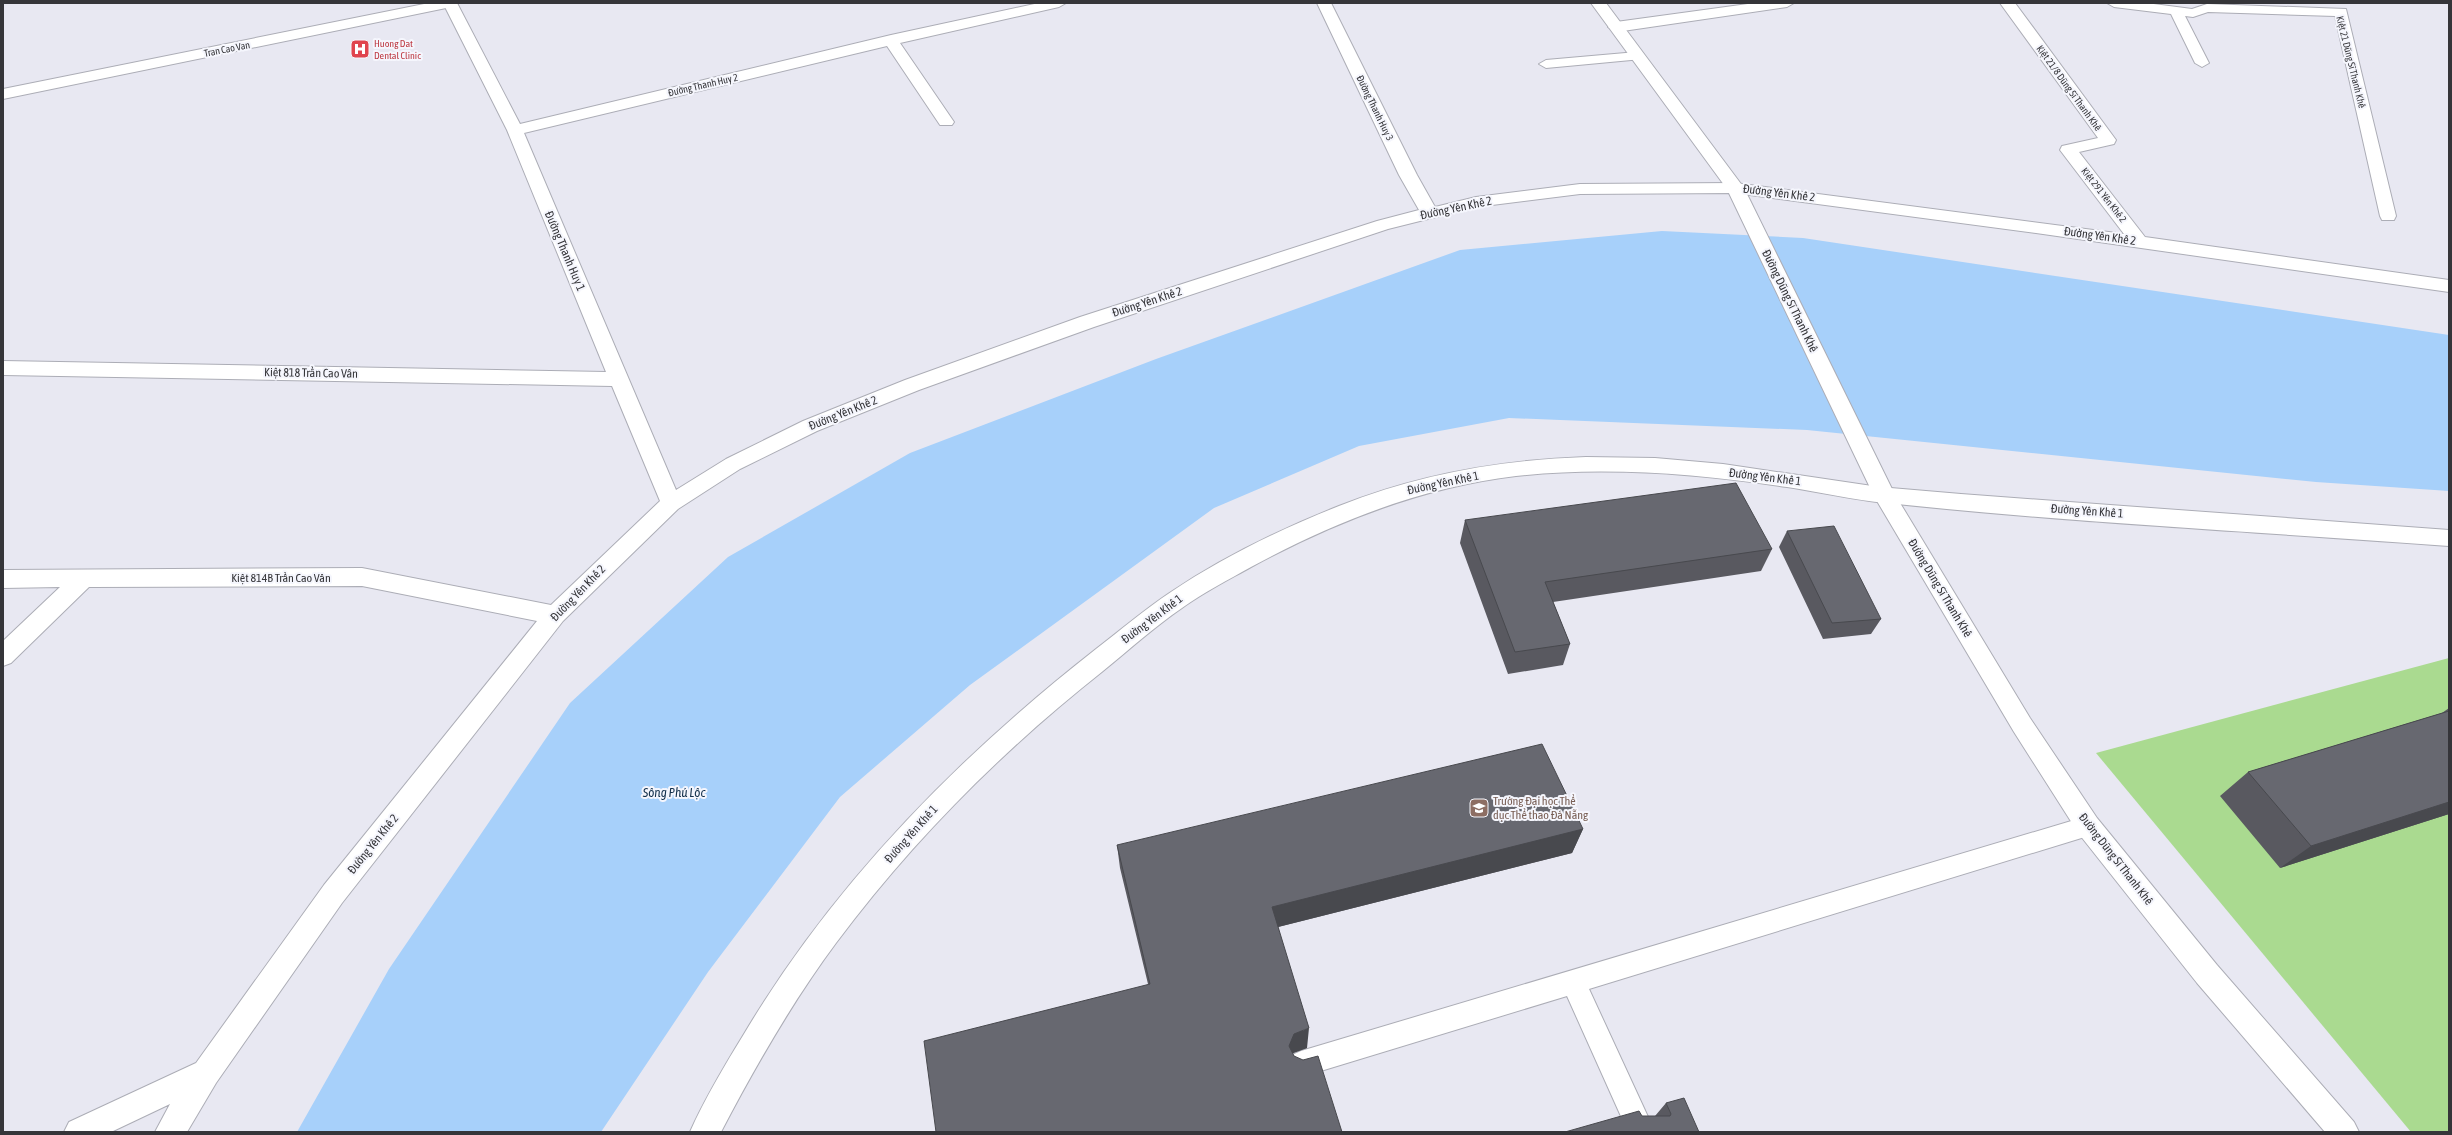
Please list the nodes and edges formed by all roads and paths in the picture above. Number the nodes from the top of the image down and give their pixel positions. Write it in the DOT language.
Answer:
graph roads {
  1 [pos="451,3"];
  2 [pos="1058,3"];
  3 [pos="1324,3"];
  4 [pos="1598,3"];
  5 [pos="1787,3"];
  6 [pos="2007,3"];
  7 [pos="2114,3"];
  8 [pos="2206,6"];
  9 [pos="2176,12"];
  10 [pos="1616,27"];
  11 [pos="891,40"];
  12 [pos="1637,56"];
  13 [pos="2202,63"];
  14 [pos="1546,64"];
  15 [pos="3,94"];
  16 [pos="946,122"];
  17 [pos="515,130"];
  18 [pos="2068,150"];
  19 [pos="1735,188"];
  20 [pos="1429,212"];
  21 [pos="2388,216"];
  22 [pos="2139,241"];
  23 [pos="2449,286"];
  24 [pos="3,368"];
  25 [pos="619,379"];
  26 [pos="1885,496"];
  27 [pos="671,503"];
  28 [pos="2449,538"];
  29 [pos="3,579"];
  30 [pos="83,579"];
  31 [pos="555,615"];
  32 [pos="3,656"];
  33 [pos="2088,826"];
  34 [pos="1573,981"];
  35 [pos="1301,1064"];
  36 [pos="206,1073"];
  37 [pos="79,1132"];
  38 [pos="170,1132"];
  39 [pos="705,1132"];
  40 [pos="1642,1132"];
  41 [pos="2344,1132"];
  1 -- 15 [label="street, Tran Cao Van"];
  1 -- 17 [label="street, Đường Thanh Huy 1"];
  2 -- 11 [label="street, Đường Thanh Huy 2"];
  3 -- 20 [label="street, Đường Thanh Huy 3"];
  4 -- 10 [label="street, Đường Dũng Sĩ Thanh Khê"];
  5 -- 10 [label="street"];
  6 -- 18 [label="street, Kiệt 21/8 Dũng Sĩ Thanh Khê"];
  7 -- 9 [label="lane, Kiệt 21 Dũng Sĩ Thanh Khê"];
  8 -- 9 [label="lane, Kiệt 21 Dũng Sĩ Thanh Khê"];
  8 -- 21 [label="lane, Kiệt 21 Dũng Sĩ Thanh Khê"];
  9 -- 13 [label="lane"];
  10 -- 12 [label="street, Đường Dũng Sĩ Thanh Khê"];
  11 -- 16 [label="street"];
  11 -- 17 [label="street, Đường Thanh Huy 2"];
  12 -- 14 [label="lane"];
  12 -- 19 [label="street, Đường Dũng Sĩ Thanh Khê"];
  17 -- 25 [label="street, Đường Thanh Huy 1"];
  18 -- 22 [label="street, Kiệt 291 Yên Khê 2"];
  19 -- 20 [label="street, Đường Yên Khê 2"];
  19 -- 22 [label="street, Đường Yên Khê 2"];
  19 -- 26 [label="street, Đường Dũng Sĩ Thanh Khê"];
  20 -- 27 [label="street, Đường Yên Khê 2"];
  22 -- 23 [label="street, Đường Yên Khê 2"];
  24 -- 25 [label="street, Kiệt 818 Trần Cao Vân"];
  25 -- 27 [label="street, Đường Thanh Huy 1"];
  26 -- 28 [label="street, Đường Yên Khê 1"];
  26 -- 33 [label="street, Đường Dũng Sĩ Thanh Khê"];
  26 -- 39 [label="street, Đường Yên Khê 1"];
  27 -- 31 [label="street, Đường Yên Khê 2"];
  29 -- 30 [label="street, Kiệt 814B Trần Cao Vân"];
  30 -- 31 [label="street, Kiệt 814B Trần Cao Vân"];
  30 -- 32 [label="street"];
  31 -- 36 [label="street, Đường Yên Khê 2"];
  33 -- 34 [label="lane"];
  33 -- 41 [label="street, Đường Dũng Sĩ Thanh Khê"];
  34 -- 35 [label="lane"];
  34 -- 40 [label="lane"];
  36 -- 37 [label="street"];
  36 -- 38 [label="street, Đường Yên Khê 2"];
}
